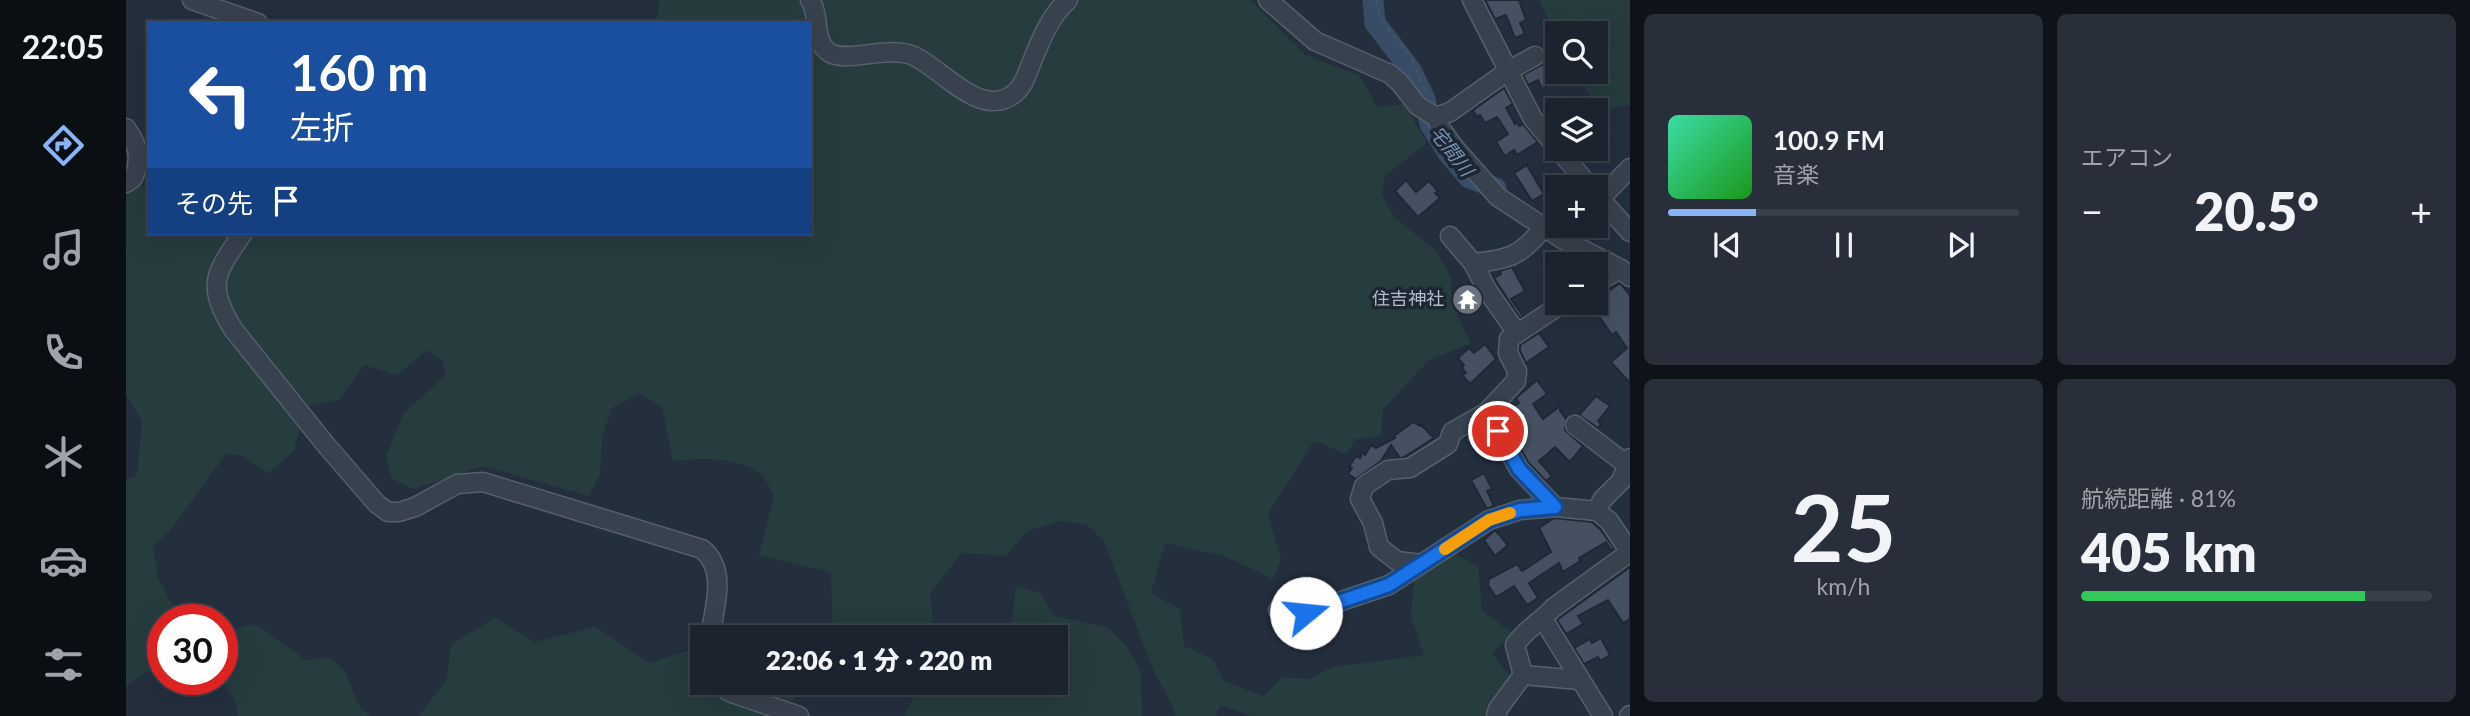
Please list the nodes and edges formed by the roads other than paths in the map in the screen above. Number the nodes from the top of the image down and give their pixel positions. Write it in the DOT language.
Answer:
graph roads {
  1 [pos="192,0"];
  2 [pos="810,0"];
  3 [pos="1068,0"];
  4 [pos="1268,0"];
  5 [pos="1472,0"];
  6 [pos="252,21"];
  7 [pos="1535,56"];
  8 [pos="1508,71"];
  9 [pos="1434,116"];
  10 [pos="126,128"];
  11 [pos="1630,168"];
  12 [pos="1580,175"];
  13 [pos="126,183"];
  14 [pos="1608,184"];
  15 [pos="1608,207"];
  16 [pos="1543,228"];
  17 [pos="1630,232"];
  18 [pos="242,235"];
  19 [pos="1450,236"];
  20 [pos="1570,238"];
  21 [pos="1473,263"];
  22 [pos="1625,273"];
  23 [pos="1608,278"];
  24 [pos="1545,315"];
  25 [pos="1517,333"];
  26 [pos="1487,412"];
  27 [pos="1575,425"];
  28 [pos="1628,461"];
  29 [pos="1555,507"];
  30 [pos="1597,511"];
  31 [pos="1421,564"];
  32 [pos="1278,610"];
  33 [pos="1544,619"];
  34 [pos="712,625"];
  35 [pos="1523,675"];
  36 [pos="1580,680"];
  37 [pos="738,695"];
  38 [pos="799,716"];
  39 [pos="1496,716"];
  40 [pos="1603,716"];
  1 -- 6 [label="street"];
  2 -- 3 [label="street"];
  4 -- 9 [label="street"];
  5 -- 8 [label="street"];
  7 -- 8 [label="street"];
  8 -- 9 [label="street"];
  8 -- 12 [label="street"];
  9 -- 16 [label="street"];
  10 -- 13 [label="street"];
  11 -- 14 [label="street"];
  15 -- 17 [label="street"];
  16 -- 21 [label="street"];
  18 -- 34 [label="street"];
  19 -- 21 [label="street"];
  20 -- 22 [label="street"];
  21 -- 25 [label="street"];
  22 -- 23 [label="street"];
  24 -- 25 [label="street"];
  25 -- 26 [label="street"];
  26 -- 29 [label="street"];
  26 -- 31 [label="street"];
  27 -- 28 [label="street"];
  28 -- 30 [label="street"];
  29 -- 30 [label="street"];
  29 -- 31 [label="street"];
  30 -- 33 [label="street"];
  31 -- 32 [label="street"];
  33 -- 35 [label="street"];
  33 -- 36 [label="street"];
  35 -- 36 [label="street"];
  35 -- 39 [label="street"];
  36 -- 40 [label="street"];
  37 -- 38 [label="street"];
}
